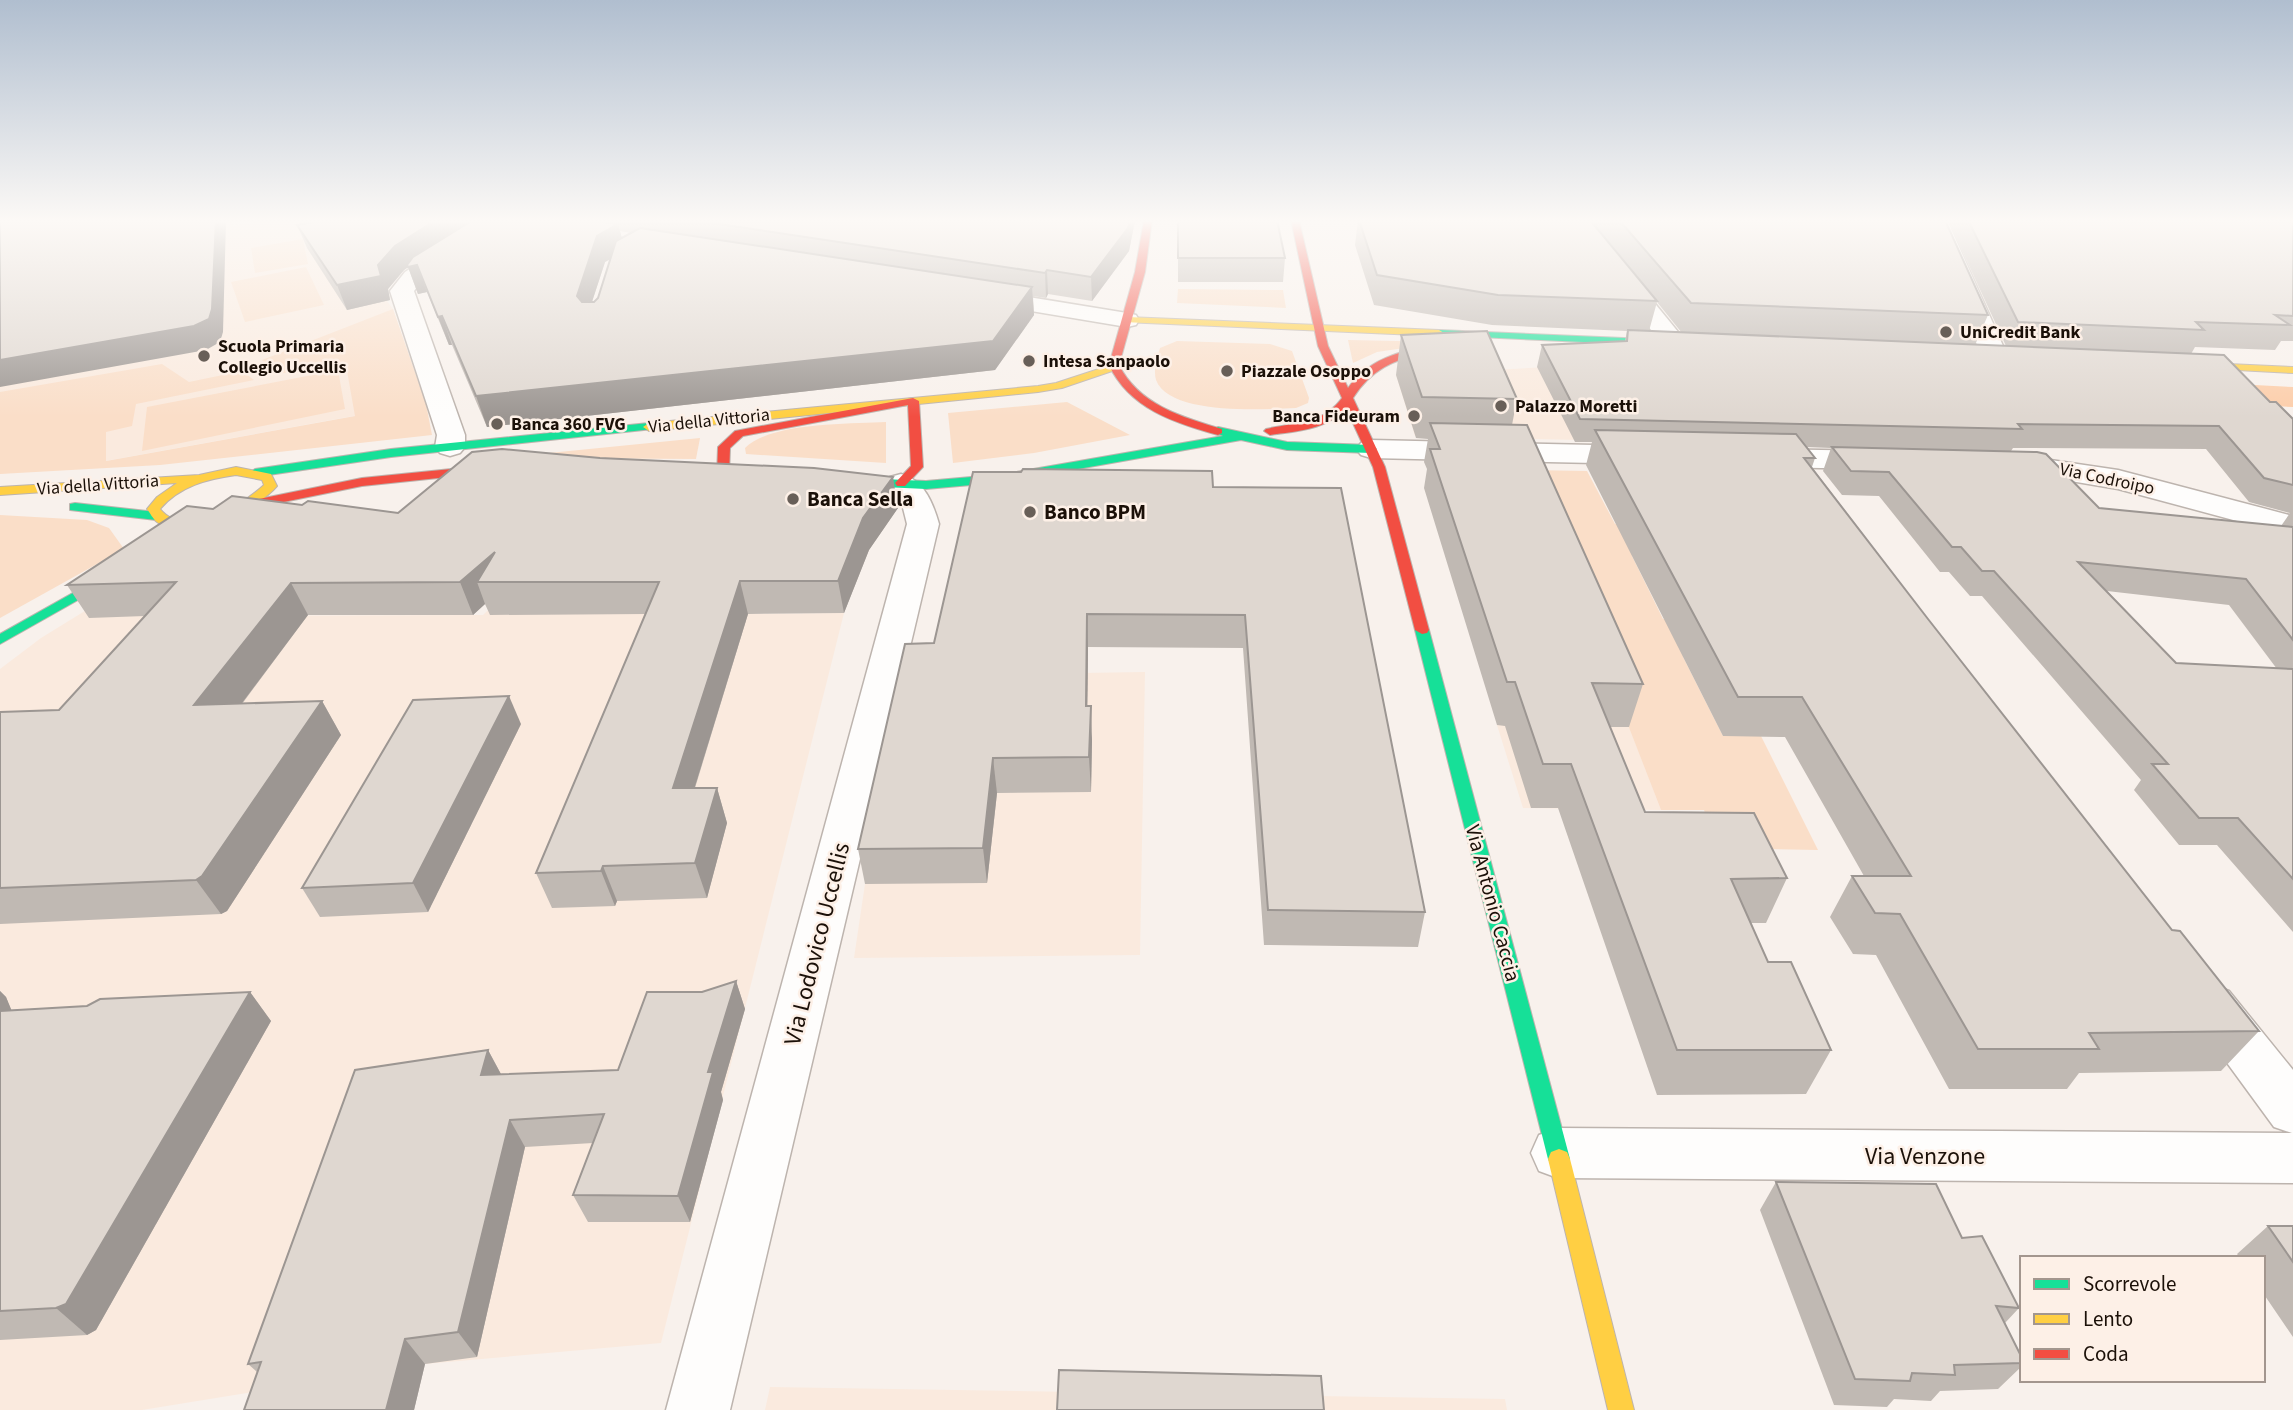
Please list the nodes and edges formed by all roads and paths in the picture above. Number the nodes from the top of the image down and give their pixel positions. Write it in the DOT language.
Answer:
graph roads {
  1 [pos="406,286"];
  2 [pos="1135,286"];
  3 [pos="1310,286"];
  4 [pos="1631,286"];
  5 [pos="1964,286"];
  6 [pos="1311,291"];
  7 [pos="957,293"];
  8 [pos="1328,300"];
  9 [pos="1371,314"];
  10 [pos="1127,320"];
  11 [pos="1319,328"];
  12 [pos="1522,337"];
  13 [pos="1680,344"];
  14 [pos="1995,357"];
  15 [pos="2171,365"];
  16 [pos="1114,367"];
  17 [pos="2293,370"];
  18 [pos="913,401"];
  19 [pos="1347,401"];
  20 [pos="1241,436"];
  21 [pos="450,447"];
  22 [pos="1371,449"];
  23 [pos="1670,456"];
  24 [pos="1739,457"];
  25 [pos="1794,459"];
  26 [pos="1903,460"];
  27 [pos="1985,461"];
  28 [pos="513,468"];
  29 [pos="255,473"];
  30 [pos="723,475"];
  31 [pos="197,478"];
  32 [pos="819,480"];
  33 [pos="901,484"];
  34 [pos="0,491"];
  35 [pos="1819,492"];
  36 [pos="0,501"];
  37 [pos="254,504"];
  38 [pos="163,524"];
  39 [pos="2293,526"];
  40 [pos="132,564"];
  41 [pos="0,640"];
  42 [pos="2192,978"];
  43 [pos="2293,1110"];
  44 [pos="1558,1153"];
  45 [pos="2293,1158"];
  46 [pos="698,1410"];
  47 [pos="1621,1410"];
  1 -- 21 [label="street"];
  2 -- 10 [label="main road"];
  3 -- 6 [label="main road"];
  4 -- 13 [label="street"];
  5 -- 14 [label="street"];
  6 -- 8 [label="main road"];
  6 -- 11 [label="main road"];
  7 -- 10 [label="street"];
  9 -- 12 [label="main road"];
  10 -- 11 [label="main road"];
  10 -- 16 [label="main road"];
  11 -- 12 [label="main road"];
  11 -- 19 [label="main road"];
  12 -- 13 [label="main road"];
  12 -- 19 [label="main road"];
  15 -- 17 [label="main road"];
  16 -- 18 [label="main road, Via della Vittoria"];
  16 -- 20 [label="main road"];
  18 -- 21 [label="main road, Via della Vittoria"];
  18 -- 30 [label="main road, Via della Vittoria"];
  18 -- 33 [label="main road"];
  19 -- 20 [label="main road"];
  19 -- 22 [label="main road, Via Antonio Caccia"];
  20 -- 22 [label="main road"];
  20 -- 33 [label="main road"];
  21 -- 29 [label="main road, Via della Vittoria"];
  22 -- 23 [label="street"];
  22 -- 44 [label="main road, Via Antonio Caccia"];
  24 -- 25 [label="street"];
  25 -- 26 [label="street"];
  25 -- 35 [label="street"];
  27 -- 39 [label="street, Via Codroipo"];
  28 -- 37 [label="main road"];
  29 -- 31 [label="main road, Via della Vittoria"];
  29 -- 37 [label="main road"];
  31 -- 34 [label="main road, Via della Vittoria"];
  31 -- 38 [label="main road"];
  32 -- 33 [label="main road"];
  33 -- 46 [label="street, Via Lodovico Uccellis"];
  36 -- 38 [label="main road, Via della Vittoria"];
  37 -- 38 [label="main road, Via della Vittoria"];
  40 -- 41 [label="main road"];
  42 -- 43 [label="street"];
  44 -- 45 [label="street, Via Venzone"];
  44 -- 47 [label="main road, Via Antonio Caccia"];
}
